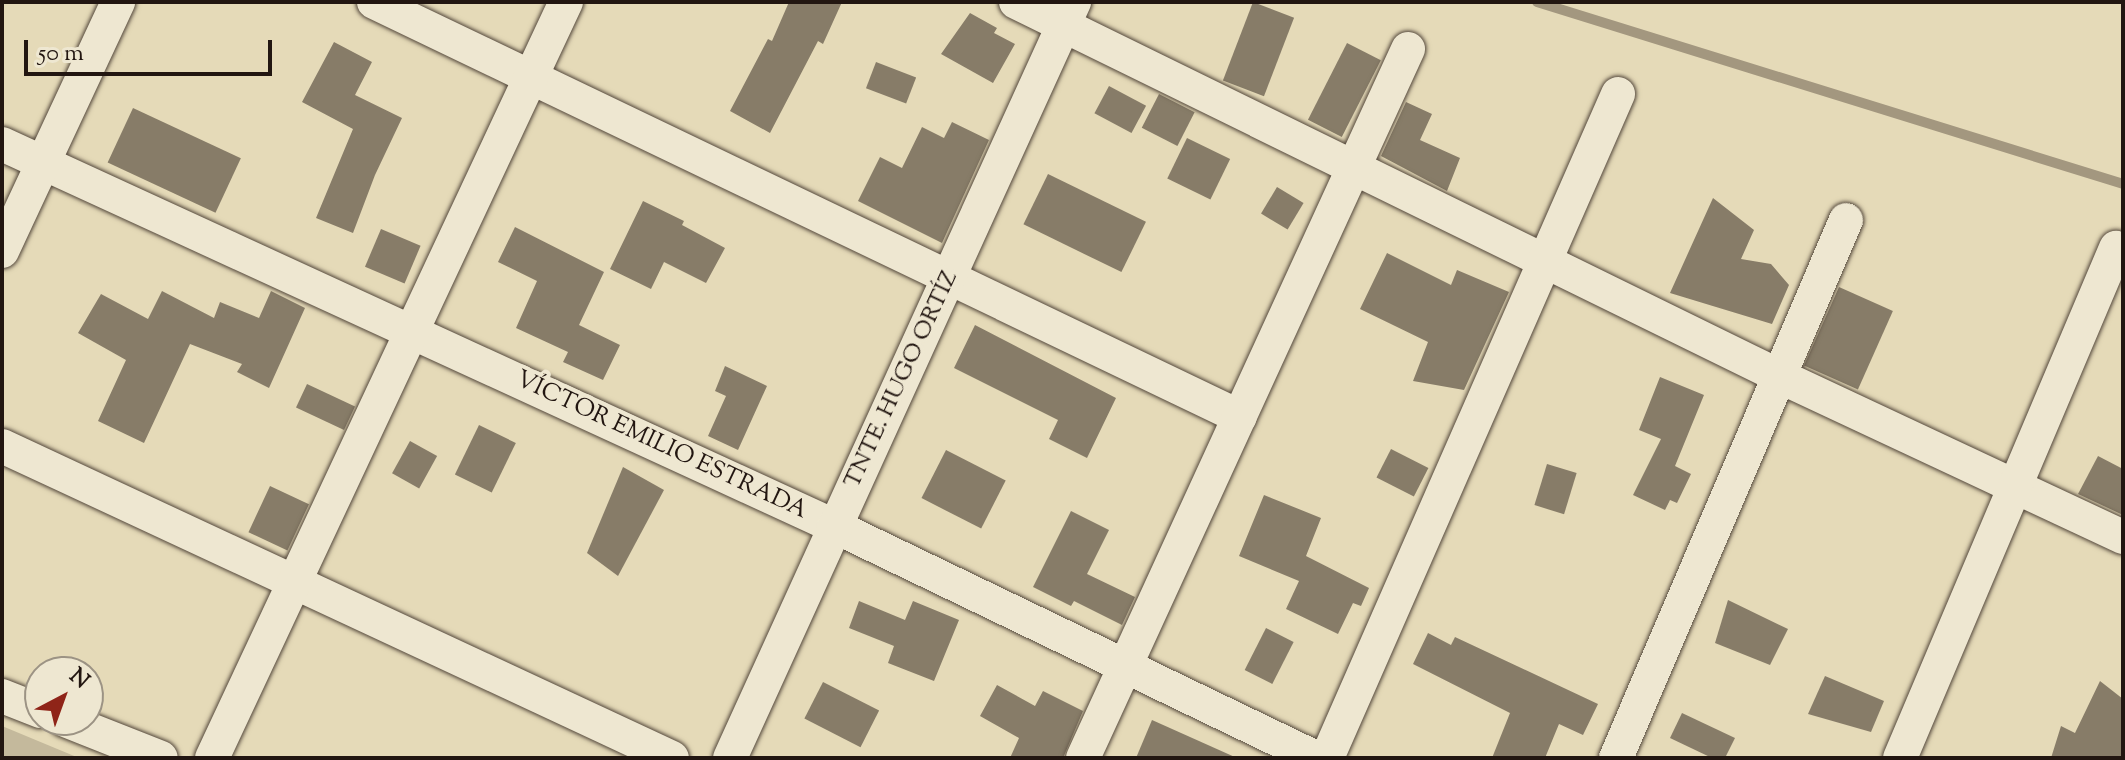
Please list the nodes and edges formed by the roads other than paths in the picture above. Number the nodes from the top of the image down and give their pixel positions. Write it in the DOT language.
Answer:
graph roads {
  1 [pos="118,2"];
  2 [pos="374,2"];
  3 [pos="566,2"];
  4 [pos="1016,2"];
  5 [pos="1071,10"];
  6 [pos="1408,49"];
  7 [pos="531,75"];
  8 [pos="1618,94"];
  9 [pos="2,144"];
  10 [pos="43,162"];
  11 [pos="1354,167"];
  12 [pos="1846,220"];
  13 [pos="2116,248"];
  14 [pos="2,251"];
  15 [pos="1545,262"];
  16 [pos="951,276"];
  17 [pos="410,329"];
  18 [pos="1779,376"];
  19 [pos="1240,417"];
  20 [pos="2,446"];
  21 [pos="2015,487"];
  22 [pos="834,526"];
  23 [pos="2123,537"];
  24 [pos="295,582"];
  25 [pos="1124,666"];
  26 [pos="2,696"];
  27 [pos="24,705"];
  28 [pos="104,735"];
  29 [pos="161,758"];
  30 [pos="212,758"];
  31 [pos="672,758"];
  32 [pos="730,758"];
  33 [pos="1083,758"];
  34 [pos="1316,758"];
  35 [pos="1327,758"];
  36 [pos="1616,758"];
  37 [pos="1900,758"];
  1 -- 10 [label="street"];
  2 -- 7 [label="street"];
  3 -- 7 [label="street"];
  4 -- 5 [label="street"];
  5 -- 11 [label="street"];
  5 -- 16 [label="street, TNTE. HUGO ORTÍZ"];
  6 -- 11 [label="street"];
  7 -- 16 [label="street"];
  7 -- 17 [label="street"];
  8 -- 15 [label="street"];
  9 -- 10 [label="street, VÍCTOR EMILIO ESTRADA"];
  10 -- 14 [label="street"];
  10 -- 17 [label="street, VÍCTOR EMILIO ESTRADA"];
  11 -- 15 [label="street"];
  11 -- 19 [label="street"];
  12 -- 18 [label="street"];
  13 -- 21 [label="street"];
  15 -- 18 [label="street"];
  15 -- 35 [label="street"];
  16 -- 19 [label="street"];
  16 -- 22 [label="street, TNTE. HUGO ORTÍZ"];
  17 -- 22 [label="street, VÍCTOR EMILIO ESTRADA"];
  17 -- 24 [label="street"];
  18 -- 21 [label="street"];
  18 -- 36 [label="street"];
  19 -- 25 [label="street"];
  20 -- 24 [label="street"];
  21 -- 23 [label="street"];
  21 -- 37 [label="street"];
  22 -- 25 [label="street, VÍCTOR EMILIO ESTRADA"];
  22 -- 32 [label="street, TNTE. HUGO ORTÍZ"];
  24 -- 30 [label="street"];
  24 -- 31 [label="street"];
  25 -- 33 [label="street"];
  25 -- 34 [label="street, VÍCTOR EMILIO ESTRADA"];
  26 -- 27 [label="street"];
  28 -- 29 [label="street"];
}
